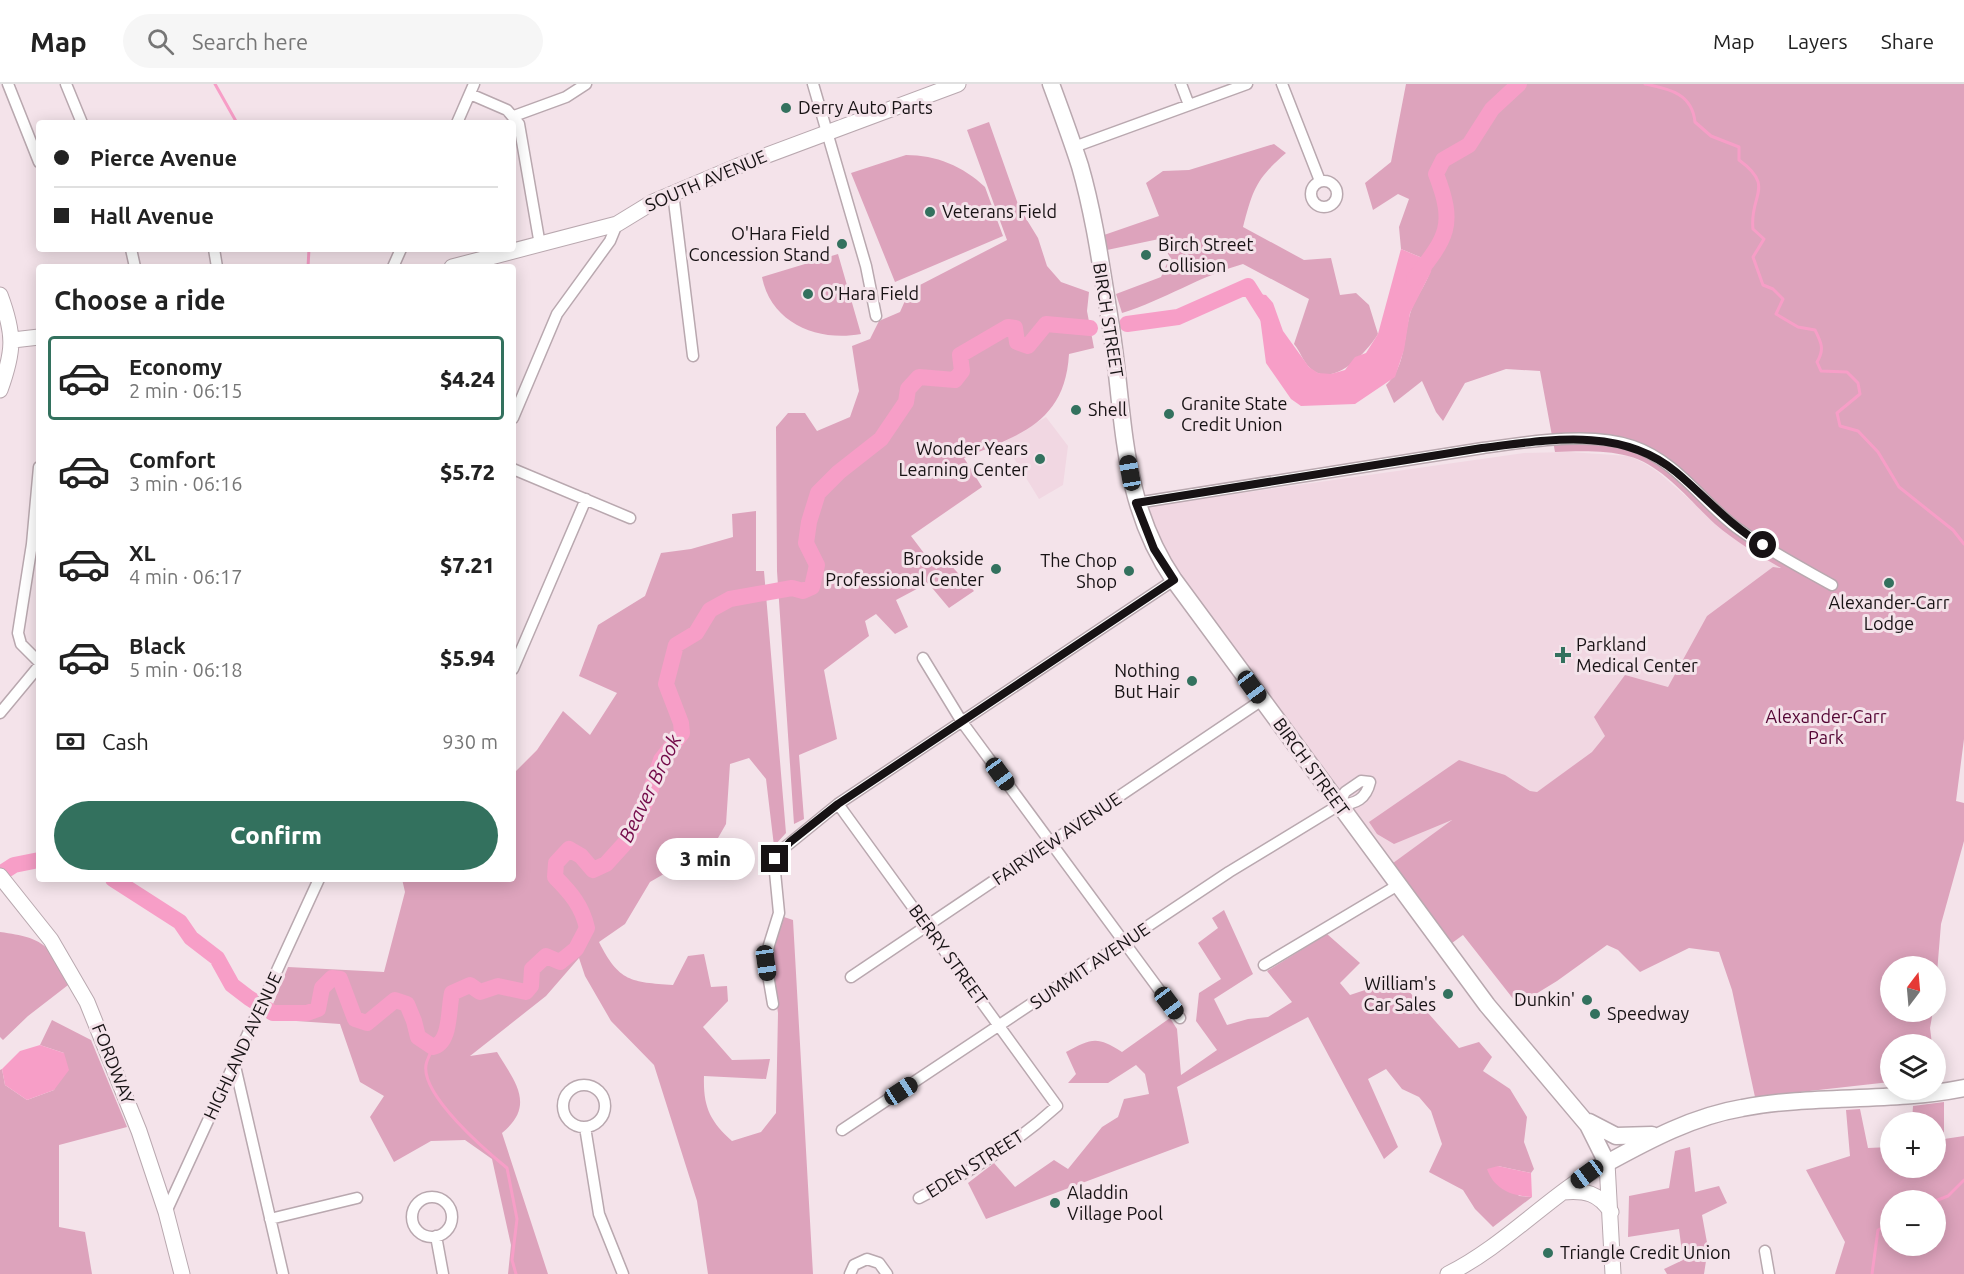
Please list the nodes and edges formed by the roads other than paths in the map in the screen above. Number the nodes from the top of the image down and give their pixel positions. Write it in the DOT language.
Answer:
graph roads {
  1 [pos="8,84"];
  2 [pos="66,84"];
  3 [pos="586,84"];
  4 [pos="813,84"];
  5 [pos="958,84"];
  6 [pos="1051,84"];
  7 [pos="1181,84"];
  8 [pos="1247,84"];
  9 [pos="1282,84"];
  10 [pos="472,89"];
  11 [pos="1189,105"];
  12 [pos="514,116"];
  13 [pos="81,120"];
  14 [pos="458,120"];
  15 [pos="515,120"];
  16 [pos="516,122"];
  17 [pos="828,132"];
  18 [pos="1074,147"];
  19 [pos="36,154"];
  20 [pos="1320,181"];
  21 [pos="673,193"];
  22 [pos="617,224"];
  23 [pos="540,245"];
  24 [pos="516,251"];
  25 [pos="512,252"];
  26 [pos="464,264"];
  27 [pos="0,295"];
  28 [pos="876,316"];
  29 [pos="36,337"];
  30 [pos="13,340"];
  31 [pos="693,356"];
  32 [pos="0,390"];
  33 [pos="516,411"];
  34 [pos="516,470"];
  35 [pos="586,499"];
  36 [pos="36,500"];
  37 [pos="1136,503"];
  38 [pos="630,518"];
  39 [pos="1174,580"];
  40 [pos="1832,585"];
  41 [pos="923,658"];
  42 [pos="36,659"];
  43 [pos="516,662"];
  44 [pos="36,670"];
  45 [pos="1262,700"];
  46 [pos="0,713"];
  47 [pos="962,722"];
  48 [pos="838,804"];
  49 [pos="1339,804"];
  50 [pos="1051,844"];
  51 [pos="4,880"];
  52 [pos="318,882"];
  53 [pos="1398,885"];
  54 [pos="926,925"];
  55 [pos="1124,942"];
  56 [pos="1264,965"];
  57 [pos="851,976"];
  58 [pos="773,1004"];
  59 [pos="1180,1018"];
  60 [pos="1000,1027"];
  61 [pos="235,1066"];
  62 [pos="1964,1088"];
  63 [pos="1057,1106"];
  64 [pos="1583,1118"];
  65 [pos="585,1127"];
  66 [pos="842,1130"];
  67 [pos="1665,1133"];
  68 [pos="1607,1163"];
  69 [pos="1563,1192"];
  70 [pos="357,1198"];
  71 [pos="919,1198"];
  72 [pos="166,1212"];
  73 [pos="1611,1212"];
  74 [pos="270,1219"];
  75 [pos="436,1236"];
  76 [pos="1765,1251"];
  77 [pos="182,1274"];
  78 [pos="283,1274"];
  79 [pos="443,1274"];
  80 [pos="623,1274"];
  81 [pos="850,1274"];
  82 [pos="887,1274"];
  83 [pos="1448,1274"];
  84 [pos="1613,1274"];
  85 [pos="1769,1274"];
  1 -- 19 [label="street"];
  2 -- 13 [label="street"];
  3 -- 12 [label="street"];
  4 -- 17 [label="street"];
  5 -- 17 [label="street, SOUTH AVENUE"];
  6 -- 18 [label="main road, BIRCH STREET"];
  7 -- 11 [label="street"];
  8 -- 11 [label="street"];
  9 -- 20 [label="street"];
  10 -- 12 [label="street"];
  10 -- 14 [label="street"];
  11 -- 18 [label="street"];
  12 -- 15 [label="street"];
  16 -- 23 [label="street"];
  17 -- 21 [label="street, SOUTH AVENUE"];
  17 -- 28 [label="street"];
  18 -- 37 [label="main road, BIRCH STREET"];
  21 -- 22 [label="street, SOUTH AVENUE"];
  21 -- 31 [label="street"];
  22 -- 23 [label="street, SOUTH AVENUE"];
  22 -- 33 [label="street"];
  23 -- 24 [label="street, SOUTH AVENUE"];
  25 -- 26 [label="street, SOUTH AVENUE"];
  27 -- 30 [label="street"];
  29 -- 30 [label="street"];
  30 -- 32 [label="street"];
  34 -- 35 [label="street"];
  35 -- 38 [label="street"];
  35 -- 43 [label="street"];
  36 -- 42 [label="street"];
  37 -- 39 [label="main road, BIRCH STREET"];
  37 -- 40 [label="street"];
  39 -- 45 [label="main road, BIRCH STREET"];
  39 -- 47 [label="street"];
  41 -- 47 [label="street"];
  44 -- 46 [label="street"];
  45 -- 49 [label="main road, BIRCH STREET"];
  45 -- 50 [label="street, FAIRVIEW AVENUE"];
  47 -- 48 [label="street"];
  47 -- 50 [label="street"];
  48 -- 54 [label="street, BERRY STREET"];
  48 -- 58 [label="street"];
  49 -- 53 [label="main road, BIRCH STREET"];
  49 -- 55 [label="street, SUMMIT AVENUE"];
  50 -- 54 [label="street, FAIRVIEW AVENUE"];
  50 -- 55 [label="street"];
  51 -- 72 [label="street, FORDWAY"];
  52 -- 61 [label="street, HIGHLAND AVENUE"];
  53 -- 56 [label="street"];
  53 -- 64 [label="main road, BIRCH STREET"];
  54 -- 57 [label="street, FAIRVIEW AVENUE"];
  54 -- 60 [label="street, BERRY STREET"];
  55 -- 59 [label="street"];
  55 -- 60 [label="street, SUMMIT AVENUE"];
  60 -- 63 [label="street, BERRY STREET"];
  60 -- 66 [label="street, SUMMIT AVENUE"];
  61 -- 72 [label="street, HIGHLAND AVENUE"];
  61 -- 74 [label="street"];
  62 -- 67 [label="main road"];
  63 -- 71 [label="street, EDEN STREET"];
  64 -- 67 [label="main road"];
  64 -- 68 [label="main road, BIRCH STREET"];
  65 -- 80 [label="street"];
  67 -- 68 [label="main road"];
  68 -- 69 [label="street"];
  68 -- 73 [label="street"];
  69 -- 73 [label="street"];
  69 -- 83 [label="street"];
  70 -- 74 [label="street"];
  72 -- 77 [label="street, FORDWAY"];
  73 -- 84 [label="street"];
  74 -- 78 [label="street"];
  75 -- 79 [label="street"];
  76 -- 85 [label="street"];
  81 -- 82 [label="street"];
}
